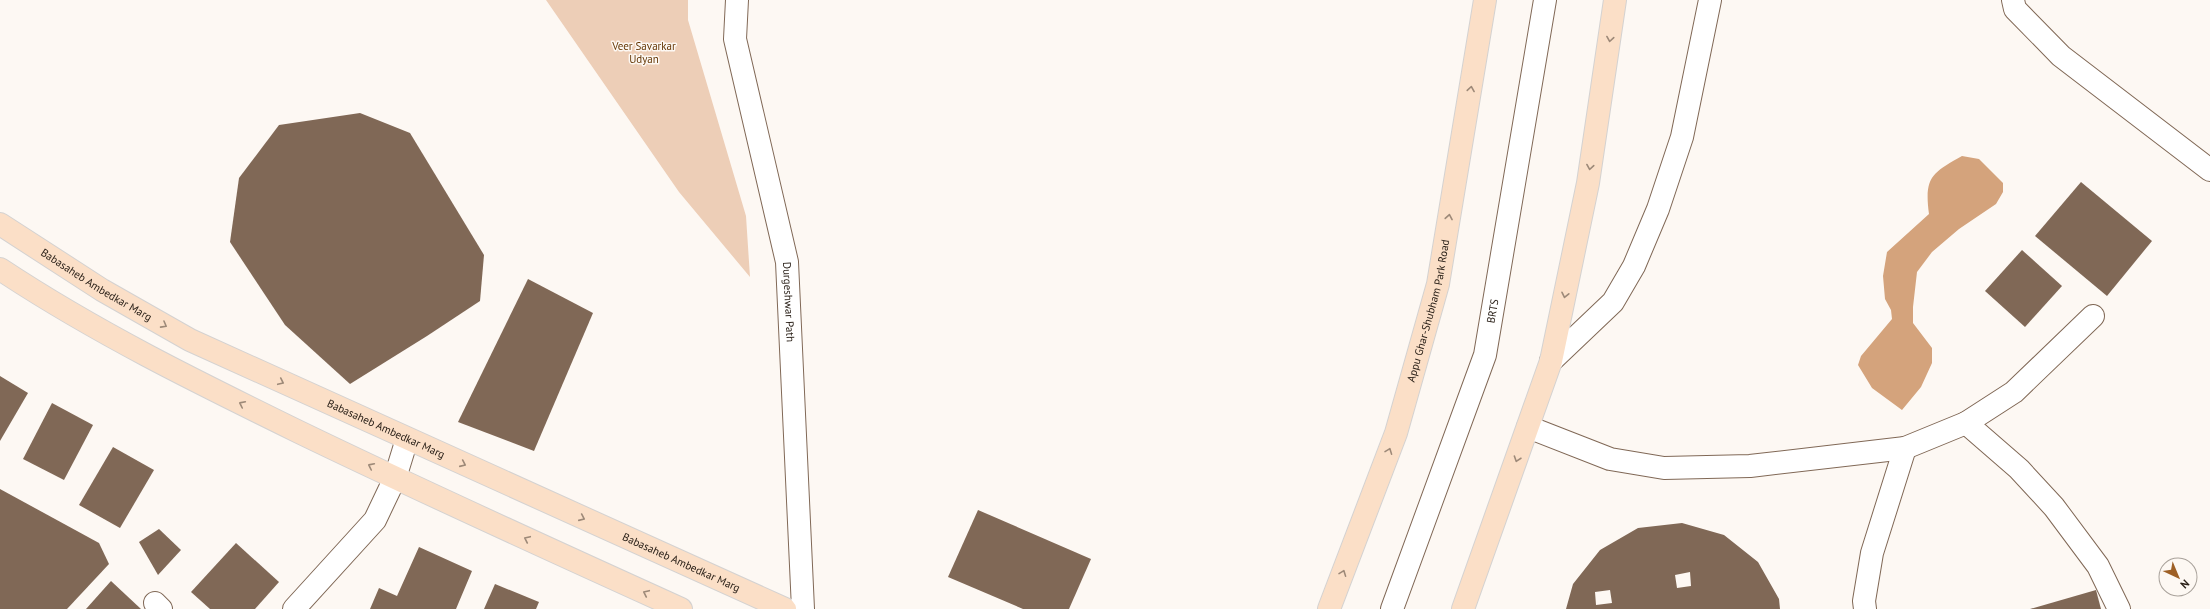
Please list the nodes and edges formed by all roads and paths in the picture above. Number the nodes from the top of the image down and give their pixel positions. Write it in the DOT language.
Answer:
graph roads {
  1 [pos="737,0"];
  2 [pos="1485,0"];
  3 [pos="1545,0"];
  4 [pos="1616,0"];
  5 [pos="1710,0"];
  6 [pos="2013,0"];
  7 [pos="2210,170"];
  8 [pos="0,224"];
  9 [pos="0,269"];
  10 [pos="2093,316"];
  11 [pos="1552,361"];
  12 [pos="1966,423"];
  13 [pos="1528,427"];
  14 [pos="408,439"];
  15 [pos="1905,448"];
  16 [pos="395,478"];
  17 [pos="294,609"];
  18 [pos="681,609"];
  19 [pos="785,609"];
  20 [pos="803,609"];
  21 [pos="1329,609"];
  22 [pos="1392,609"];
  23 [pos="1464,609"];
  24 [pos="1864,609"];
  25 [pos="2119,609"];
  1 -- 20 [label="street, Durgeshwar Path"];
  21 -- 2 [label="main road, Appu Ghar-Shubham Park Road, one-way"];
  3 -- 22 [label="street, BRTS"];
  4 -- 11 [label="main road, one-way"];
  5 -- 11 [label="street"];
  6 -- 7 [label="street"];
  8 -- 14 [label="main road, Babasaheb Ambedkar Marg, one-way"];
  16 -- 9 [label="main road, one-way"];
  10 -- 12 [label="street"];
  11 -- 13 [label="main road"];
  12 -- 15 [label="street"];
  12 -- 25 [label="street"];
  13 -- 15 [label="street"];
  13 -- 23 [label="main road, one-way"];
  14 -- 16 [label="street"];
  14 -- 19 [label="main road, Babasaheb Ambedkar Marg, one-way"];
  15 -- 24 [label="street"];
  16 -- 17 [label="street"];
  18 -- 16 [label="main road, one-way"];
}
